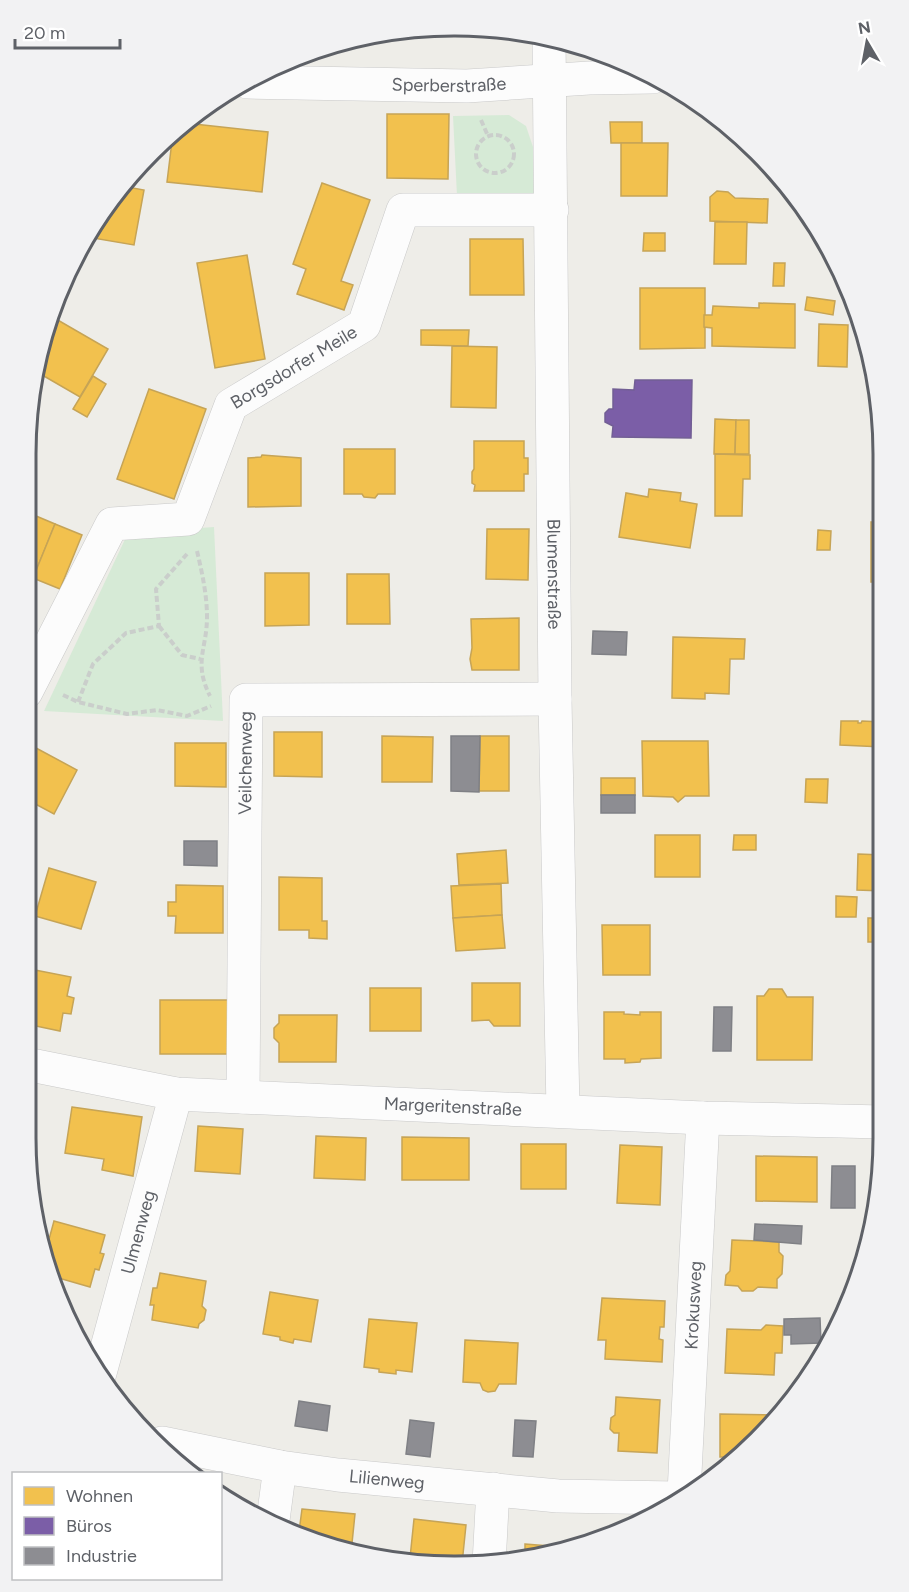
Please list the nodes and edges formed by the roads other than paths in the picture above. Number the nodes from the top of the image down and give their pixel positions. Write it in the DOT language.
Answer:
graph roads {
  1 [pos="549,47"];
  2 [pos="636,77"];
  3 [pos="263,82"];
  4 [pos="550,82"];
  5 [pos="552,210"];
  6 [pos="36,673"];
  7 [pos="555,699"];
  8 [pos="36,1066"];
  9 [pos="176,1094"];
  10 [pos="243,1097"];
  11 [pos="563,1111"];
  12 [pos="703,1118"];
  13 [pos="873,1122"];
  14 [pos="103,1363"];
  15 [pos="172,1445"];
  16 [pos="280,1467"];
  17 [pos="684,1487"];
  18 [pos="493,1489"];
  19 [pos="667,1498"];
  20 [pos="274,1515"];
  21 [pos="490,1554"];
  1 -- 4 [label="street, Blumenstraße"];
  2 -- 4 [label="street, Sperberstraße"];
  3 -- 4 [label="street, Sperberstraße"];
  4 -- 5 [label="street, Blumenstraße"];
  5 -- 6 [label="street, Borgsdorfer Meile"];
  5 -- 7 [label="street, Blumenstraße"];
  7 -- 10 [label="street, Veilchenweg"];
  7 -- 11 [label="street, Blumenstraße"];
  8 -- 9 [label="street, Margeritenstraße"];
  9 -- 10 [label="street, Margeritenstraße"];
  9 -- 14 [label="street, Ulmenweg"];
  10 -- 11 [label="street, Margeritenstraße"];
  11 -- 12 [label="street, Margeritenstraße"];
  12 -- 13 [label="street, Margeritenstraße"];
  12 -- 17 [label="street, Krokusweg"];
  15 -- 16 [label="street, Lilienweg"];
  16 -- 18 [label="street, Lilienweg"];
  16 -- 20 [label="street"];
  18 -- 19 [label="street, Lilienweg"];
  18 -- 21 [label="street"];
}
